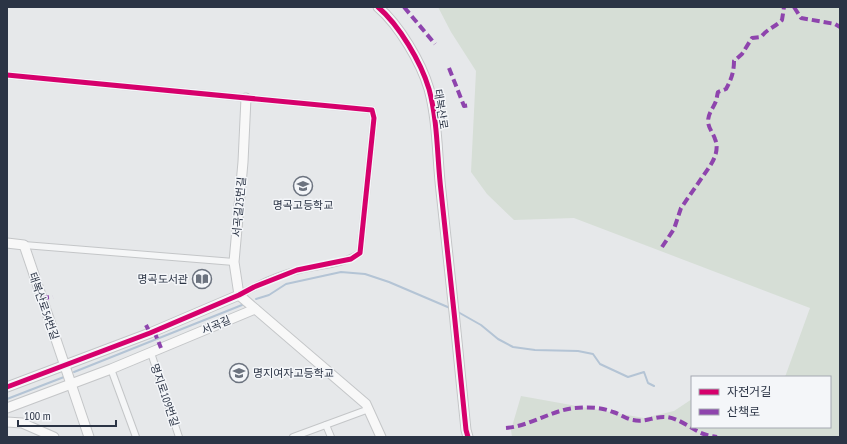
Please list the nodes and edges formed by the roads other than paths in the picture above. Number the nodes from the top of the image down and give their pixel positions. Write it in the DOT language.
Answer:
graph roads {
  1 [pos="378,7"];
  2 [pos="7,75"];
  3 [pos="246,98"];
  4 [pos="7,243"];
  5 [pos="24,245"];
  6 [pos="234,262"];
  7 [pos="239,295"];
  8 [pos="255,309"];
  9 [pos="151,353"];
  10 [pos="64,365"];
  11 [pos="111,368"];
  12 [pos="70,384"];
  13 [pos="7,387"];
  14 [pos="7,408"];
  15 [pos="369,409"];
  16 [pos="7,422"];
  17 [pos="326,426"];
  18 [pos="467,433"];
  19 [pos="54,437"];
  20 [pos="89,437"];
  21 [pos="136,437"];
  22 [pos="179,437"];
  23 [pos="293,437"];
  24 [pos="331,437"];
  25 [pos="381,437"];
  1 -- 18 [label="street, 태복산로"];
  2 -- 3 [label="street"];
  3 -- 6 [label="street, 서곡길25번길"];
  3 -- 7 [label="street"];
  4 -- 5 [label="street"];
  5 -- 6 [label="street"];
  5 -- 10 [label="street, 태복산로54번길"];
  6 -- 7 [label="street, 서곡길25번길"];
  7 -- 8 [label="street"];
  7 -- 10 [label="street"];
  8 -- 9 [label="street, 서곡길"];
  8 -- 15 [label="street"];
  9 -- 11 [label="street, 서곡길"];
  9 -- 22 [label="street, 명지로109번길"];
  10 -- 12 [label="street, 태복산로54번길"];
  10 -- 13 [label="street"];
  11 -- 12 [label="street, 서곡길"];
  11 -- 21 [label="street"];
  12 -- 14 [label="street, 서곡길"];
  12 -- 20 [label="street, 태복산로54번길"];
  15 -- 17 [label="street"];
  15 -- 25 [label="street"];
  16 -- 19 [label="street"];
  17 -- 23 [label="street"];
  17 -- 24 [label="street"];
}
